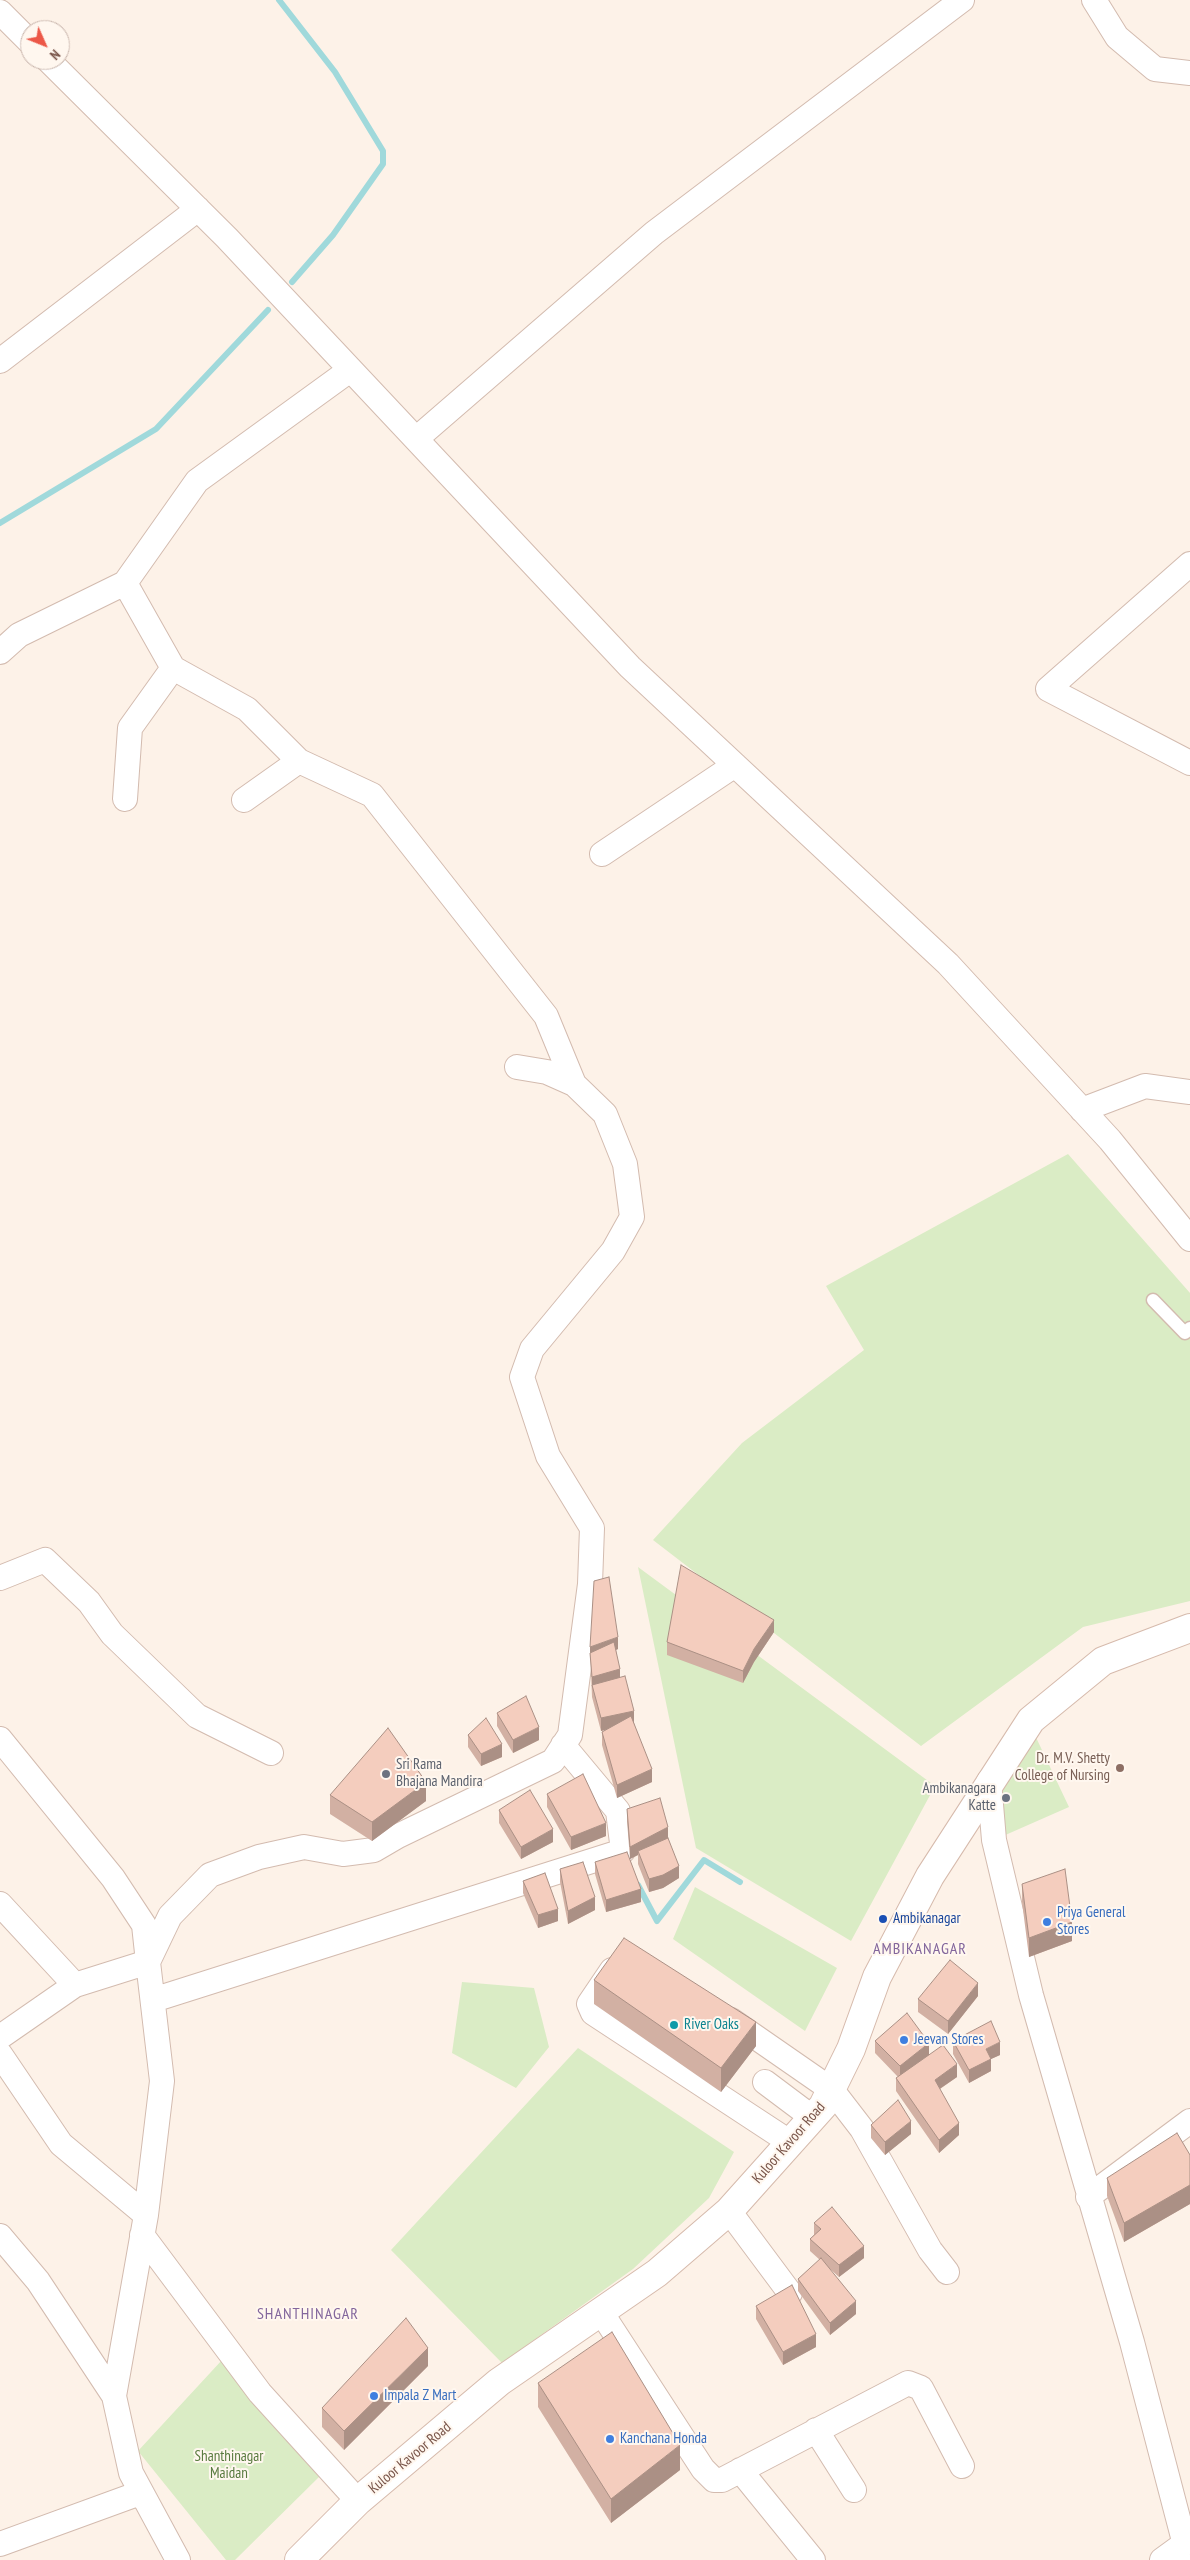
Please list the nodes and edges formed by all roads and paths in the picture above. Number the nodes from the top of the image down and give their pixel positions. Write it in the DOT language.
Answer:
graph roads {
  1 [pos="962,0"];
  2 [pos="1094,0"];
  3 [pos="0,12"];
  4 [pos="20,32"];
  5 [pos="58,70"];
  6 [pos="1190,73"];
  7 [pos="198,209"];
  8 [pos="0,361"];
  9 [pos="350,370"];
  10 [pos="416,440"];
  11 [pos="1190,564"];
  12 [pos="125,583"];
  13 [pos="0,652"];
  14 [pos="173,668"];
  15 [pos="299,762"];
  16 [pos="1190,763"];
  17 [pos="735,766"];
  18 [pos="124,799"];
  19 [pos="244,800"];
  20 [pos="602,854"];
  21 [pos="517,1068"];
  22 [pos="574,1084"];
  23 [pos="1190,1092"];
  24 [pos="1082,1110"];
  25 [pos="1190,1239"];
  26 [pos="1153,1300"];
  27 [pos="1190,1328"];
  28 [pos="0,1578"];
  29 [pos="1190,1628"];
  30 [pos="0,1739"];
  31 [pos="563,1745"];
  32 [pos="270,1753"];
  33 [pos="989,1781"];
  34 [pos="0,1904"];
  35 [pos="629,1955"];
  36 [pos="148,1962"];
  37 [pos="75,1985"];
  38 [pos="153,2000"];
  39 [pos="710,2006"];
  40 [pos="0,2037"];
  41 [pos="0,2054"];
  42 [pos="764,2082"];
  43 [pos="832,2090"];
  44 [pos="813,2118"];
  45 [pos="1190,2121"];
  46 [pos="791,2143"];
  47 [pos="1088,2197"];
  48 [pos="729,2211"];
  49 [pos="144,2225"];
  50 [pos="0,2236"];
  51 [pos="947,2272"];
  52 [pos="790,2294"];
  53 [pos="601,2312"];
  54 [pos="114,2396"];
  55 [pos="816,2430"];
  56 [pos="962,2466"];
  57 [pos="740,2470"];
  58 [pos="854,2490"];
  59 [pos="140,2493"];
  60 [pos="358,2501"];
  61 [pos="0,2544"];
  62 [pos="1187,2552"];
  63 [pos="178,2560"];
  64 [pos="299,2560"];
  65 [pos="813,2560"];
  66 [pos="1162,2560"];
  1 -- 10 [label="street"];
  2 -- 6 [label="street"];
  3 -- 4 [label="street"];
  5 -- 7 [label="street"];
  7 -- 8 [label="street"];
  7 -- 9 [label="street"];
  9 -- 10 [label="street"];
  9 -- 12 [label="street"];
  10 -- 17 [label="street"];
  11 -- 16 [label="street"];
  12 -- 13 [label="street"];
  12 -- 14 [label="street"];
  14 -- 15 [label="street"];
  14 -- 18 [label="street"];
  15 -- 19 [label="street"];
  15 -- 22 [label="street"];
  17 -- 20 [label="street"];
  17 -- 24 [label="street"];
  21 -- 22 [label="street"];
  22 -- 31 [label="street"];
  23 -- 24 [label="street"];
  24 -- 25 [label="street"];
  26 -- 27 [label="lane"];
  28 -- 32 [label="street"];
  29 -- 33 [label="main road, Kuloor Kavoor Road"];
  30 -- 36 [label="street"];
  31 -- 36 [label="street"];
  31 -- 38 [label="street"];
  33 -- 43 [label="main road, Kuloor Kavoor Road"];
  33 -- 47 [label="street"];
  34 -- 37 [label="street"];
  35 -- 46 [label="street"];
  36 -- 37 [label="street"];
  36 -- 38 [label="street"];
  37 -- 40 [label="street"];
  38 -- 49 [label="street"];
  39 -- 43 [label="street"];
  41 -- 49 [label="street"];
  42 -- 44 [label="street"];
  43 -- 44 [label="main road, Kuloor Kavoor Road"];
  43 -- 51 [label="street"];
  44 -- 46 [label="main road, Kuloor Kavoor Road"];
  45 -- 47 [label="street"];
  46 -- 48 [label="main road, Kuloor Kavoor Road"];
  47 -- 62 [label="street"];
  48 -- 52 [label="street"];
  48 -- 53 [label="main road, Kuloor Kavoor Road"];
  49 -- 54 [label="street"];
  49 -- 60 [label="street"];
  50 -- 54 [label="street"];
  53 -- 57 [label="street"];
  53 -- 60 [label="main road, Kuloor Kavoor Road"];
  54 -- 59 [label="street"];
  55 -- 56 [label="street"];
  55 -- 57 [label="street"];
  55 -- 58 [label="street"];
  57 -- 65 [label="street"];
  59 -- 61 [label="street"];
  59 -- 63 [label="street"];
  60 -- 64 [label="main road, Kuloor Kavoor Road"];
  62 -- 66 [label="street"];
}
